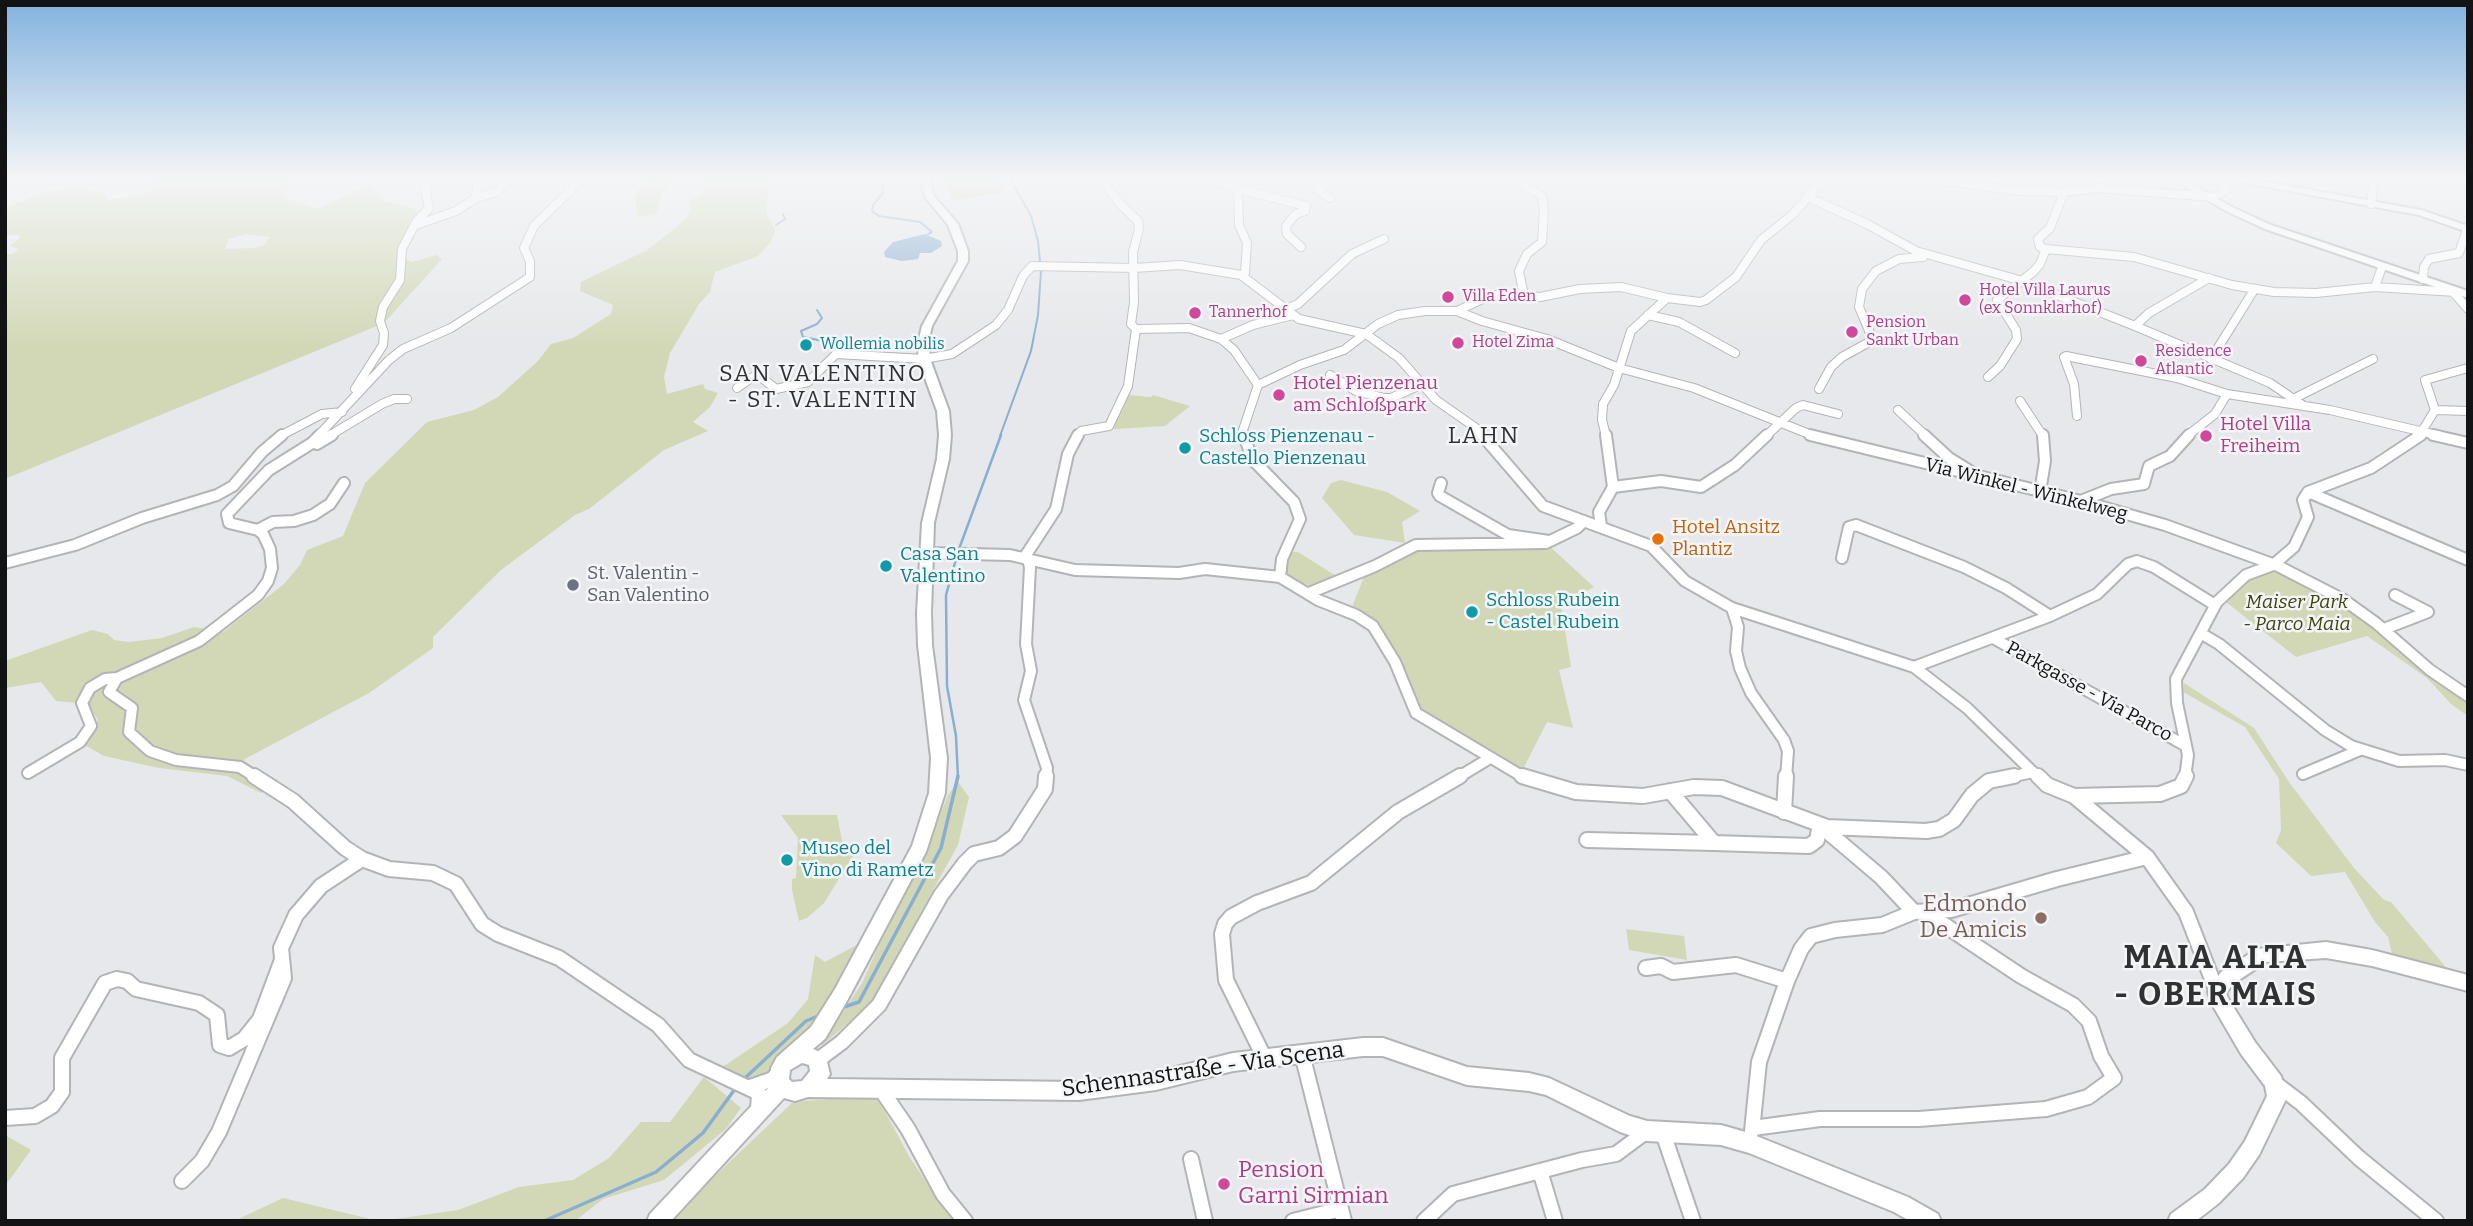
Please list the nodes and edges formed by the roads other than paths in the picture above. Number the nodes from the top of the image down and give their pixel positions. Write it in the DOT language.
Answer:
graph roads {
  1 [pos="410,234"];
  2 [pos="530,234"];
  3 [pos="958,234"];
  4 [pos="1138,234"];
  5 [pos="1243,234"];
  6 [pos="1287,234"];
  7 [pos="1542,234"];
  8 [pos="1768,234"];
  9 [pos="1886,234"];
  10 [pos="2043,234"];
  11 [pos="2289,234"];
  12 [pos="2465,234"];
  13 [pos="1384,239"];
  14 [pos="1301,247"];
  15 [pos="2046,249"];
  16 [pos="1930,257"];
  17 [pos="2382,267"];
  18 [pos="1133,268"];
  19 [pos="1241,275"];
  20 [pos="2209,278"];
  21 [pos="2423,279"];
  22 [pos="2019,280"];
  23 [pos="2375,287"];
  24 [pos="2254,290"];
  25 [pos="2454,292"];
  26 [pos="2468,295"];
  27 [pos="1524,296"];
  28 [pos="1667,298"];
  29 [pos="2468,309"];
  30 [pos="1457,311"];
  31 [pos="1290,312"];
  32 [pos="1648,315"];
  33 [pos="2135,326"];
  34 [pos="1136,329"];
  35 [pos="1366,334"];
  36 [pos="1221,339"];
  37 [pos="1735,353"];
  38 [pos="925,359"];
  39 [pos="2211,359"];
  40 [pos="2373,359"];
  41 [pos="1619,368"];
  42 [pos="2468,368"];
  43 [pos="1330,375"];
  44 [pos="1989,377"];
  45 [pos="1258,385"];
  46 [pos="1420,385"];
  47 [pos="737,388"];
  48 [pos="1819,389"];
  49 [pos="2227,394"];
  50 [pos="2295,398"];
  51 [pos="407,399"];
  52 [pos="2020,401"];
  53 [pos="2304,406"];
  54 [pos="1898,410"];
  55 [pos="2435,410"];
  56 [pos="2468,411"];
  57 [pos="342,412"];
  58 [pos="1838,414"];
  59 [pos="2077,416"];
  60 [pos="1777,424"];
  61 [pos="2424,430"];
  62 [pos="2468,443"];
  63 [pos="302,451"];
  64 [pos="344,483"];
  65 [pos="1441,483"];
  66 [pos="2041,486"];
  67 [pos="1613,487"];
  68 [pos="2308,492"];
  69 [pos="2076,499"];
  70 [pos="1584,521"];
  71 [pos="1601,526"];
  72 [pos="258,530"];
  73 [pos="1552,542"];
  74 [pos="928,553"];
  75 [pos="1842,558"];
  76 [pos="1026,559"];
  77 [pos="2468,560"];
  78 [pos="5,564"];
  79 [pos="2273,565"];
  80 [pos="1280,577"];
  81 [pos="1309,593"];
  82 [pos="2395,595"];
  83 [pos="2216,605"];
  84 [pos="1732,608"];
  85 [pos="2050,616"];
  86 [pos="2384,629"];
  87 [pos="2202,634"];
  88 [pos="1993,638"];
  89 [pos="1914,667"];
  90 [pos="117,678"];
  91 [pos="2468,696"];
  92 [pos="2186,746"];
  93 [pos="2360,750"];
  94 [pos="1490,758"];
  95 [pos="2468,765"];
  96 [pos="2033,772"];
  97 [pos="28,773"];
  98 [pos="2303,774"];
  99 [pos="1670,791"];
  100 [pos="2074,796"];
  101 [pos="1784,812"];
  102 [pos="1820,825"];
  103 [pos="1587,840"];
  104 [pos="1714,843"];
  105 [pos="2147,857"];
  106 [pos="362,859"];
  107 [pos="1919,912"];
  108 [pos="282,960"];
  109 [pos="1646,968"];
  110 [pos="1787,981"];
  111 [pos="2468,983"];
  112 [pos="2217,992"];
  113 [pos="820,1030"];
  114 [pos="1302,1054"];
  115 [pos="1265,1059"];
  116 [pos="817,1062"];
  117 [pos="791,1079"];
  118 [pos="2274,1082"];
  119 [pos="854,1086"];
  120 [pos="880,1087"];
  121 [pos="753,1105"];
  122 [pos="5,1118"];
  123 [pos="1655,1132"];
  124 [pos="1751,1135"];
  125 [pos="1191,1159"];
  126 [pos="1540,1171"];
  127 [pos="182,1181"];
  128 [pos="1342,1215"];
  129 [pos="657,1221"];
  130 [pos="965,1221"];
  131 [pos="1205,1221"];
  132 [pos="1293,1221"];
  133 [pos="1424,1221"];
  134 [pos="1555,1221"];
  135 [pos="1693,1221"];
  136 [pos="1931,1221"];
  137 [pos="2178,1221"];
  138 [pos="2436,1221"];
  1 -- 57 [label="street"];
  2 -- 57 [label="street"];
  3 -- 38 [label="street"];
  4 -- 18 [label="street"];
  5 -- 19 [label="street"];
  6 -- 14 [label="street"];
  7 -- 27 [label="street"];
  8 -- 28 [label="street"];
  9 -- 16 [label="street"];
  10 -- 15 [label="street"];
  11 -- 17 [label="street"];
  12 -- 21 [label="street"];
  13 -- 31 [label="street"];
  15 -- 20 [label="street"];
  15 -- 22 [label="street"];
  16 -- 22 [label="street"];
  16 -- 48 [label="street"];
  17 -- 21 [label="street"];
  17 -- 23 [label="street"];
  18 -- 19 [label="street"];
  18 -- 34 [label="street"];
  18 -- 38 [label="street"];
  19 -- 31 [label="street"];
  20 -- 24 [label="street"];
  20 -- 33 [label="street"];
  21 -- 25 [label="street"];
  22 -- 33 [label="street"];
  22 -- 44 [label="street"];
  23 -- 24 [label="street"];
  23 -- 25 [label="street"];
  24 -- 39 [label="street"];
  25 -- 26 [label="street"];
  25 -- 29 [label="street"];
  27 -- 28 [label="street"];
  27 -- 30 [label="street"];
  28 -- 32 [label="street"];
  30 -- 35 [label="street, Via Winkel - Winkelweg"];
  30 -- 41 [label="street, Via Winkel - Winkelweg"];
  31 -- 35 [label="street"];
  31 -- 36 [label="street"];
  32 -- 37 [label="street"];
  32 -- 41 [label="street"];
  33 -- 39 [label="street"];
  34 -- 36 [label="street"];
  34 -- 76 [label="street"];
  35 -- 45 [label="street, Via Winkel - Winkelweg"];
  35 -- 46 [label="street"];
  36 -- 45 [label="street"];
  38 -- 47 [label="street"];
  38 -- 74 [label="street"];
  39 -- 50 [label="street"];
  40 -- 50 [label="street"];
  41 -- 60 [label="street, Via Winkel - Winkelweg"];
  41 -- 67 [label="street"];
  42 -- 55 [label="street"];
  43 -- 46 [label="street"];
  45 -- 80 [label="street"];
  46 -- 70 [label="street"];
  49 -- 53 [label="street"];
  49 -- 59 [label="street"];
  49 -- 69 [label="street"];
  50 -- 53 [label="street"];
  51 -- 63 [label="street"];
  52 -- 66 [label="street"];
  53 -- 61 [label="street"];
  54 -- 66 [label="street"];
  55 -- 56 [label="street"];
  55 -- 61 [label="street"];
  57 -- 63 [label="street"];
  57 -- 78 [label="street"];
  58 -- 60 [label="street"];
  60 -- 67 [label="street"];
  60 -- 69 [label="street, Via Winkel - Winkelweg"];
  61 -- 62 [label="street"];
  61 -- 68 [label="street"];
  63 -- 72 [label="street"];
  64 -- 72 [label="street"];
  65 -- 73 [label="street"];
  66 -- 69 [label="street"];
  67 -- 71 [label="street"];
  68 -- 77 [label="street"];
  68 -- 79 [label="street"];
  69 -- 79 [label="street, Via Winkel - Winkelweg"];
  70 -- 71 [label="street"];
  70 -- 73 [label="street"];
  71 -- 84 [label="street"];
  72 -- 90 [label="street"];
  73 -- 81 [label="street"];
  74 -- 76 [label="street"];
  74 -- 113 [label="street"];
  75 -- 85 [label="street"];
  76 -- 80 [label="street"];
  76 -- 116 [label="street"];
  79 -- 83 [label="street"];
  79 -- 86 [label="street, Via Winkel - Winkelweg"];
  80 -- 81 [label="street"];
  81 -- 94 [label="street"];
  82 -- 86 [label="street"];
  83 -- 85 [label="street"];
  83 -- 87 [label="street"];
  84 -- 89 [label="street"];
  84 -- 101 [label="street"];
  85 -- 88 [label="street"];
  86 -- 91 [label="street, Via Winkel - Winkelweg"];
  87 -- 92 [label="street"];
  87 -- 93 [label="street"];
  88 -- 89 [label="street"];
  88 -- 92 [label="street, Parkgasse - Via Parco"];
  89 -- 96 [label="street"];
  90 -- 97 [label="street"];
  90 -- 106 [label="street"];
  92 -- 100 [label="street"];
  93 -- 95 [label="street"];
  93 -- 98 [label="street"];
  94 -- 99 [label="street"];
  94 -- 115 [label="street"];
  96 -- 100 [label="street"];
  96 -- 102 [label="street"];
  99 -- 101 [label="street"];
  99 -- 104 [label="street"];
  100 -- 105 [label="street"];
  101 -- 102 [label="street"];
  102 -- 104 [label="street"];
  102 -- 107 [label="street"];
  103 -- 104 [label="street"];
  105 -- 107 [label="street"];
  105 -- 112 [label="street"];
  106 -- 108 [label="street"];
  106 -- 121 [label="street"];
  107 -- 110 [label="street"];
  107 -- 124 [label="street"];
  108 -- 122 [label="street"];
  108 -- 127 [label="street"];
  109 -- 110 [label="street"];
  110 -- 124 [label="street"];
  111 -- 112 [label="street"];
  112 -- 118 [label="street"];
  113 -- 116 [label="street"];
  113 -- 117 [label="street"];
  114 -- 115 [label="street, Schennastraße - Via Scena"];
  114 -- 123 [label="street, Schennastraße - Via Scena"];
  114 -- 128 [label="street"];
  115 -- 120 [label="street, Schennastraße - Via Scena"];
  116 -- 117 [label="street"];
  116 -- 117 [label="street"];
  116 -- 119 [label="street, Schennastraße - Via Scena"];
  117 -- 119 [label="street, Schennastraße - Via Scena"];
  117 -- 121 [label="street"];
  117 -- 121 [label="street"];
  118 -- 137 [label="street"];
  118 -- 138 [label="street"];
  119 -- 120 [label="street, Schennastraße - Via Scena"];
  120 -- 130 [label="street"];
  121 -- 129 [label="street"];
  123 -- 124 [label="street, Schennastraße - Via Scena"];
  123 -- 126 [label="street"];
  123 -- 135 [label="street"];
  124 -- 136 [label="street, Schennastraße - Via Scena"];
  125 -- 131 [label="street"];
  126 -- 133 [label="street"];
  126 -- 134 [label="street"];
  128 -- 132 [label="street"];
}
